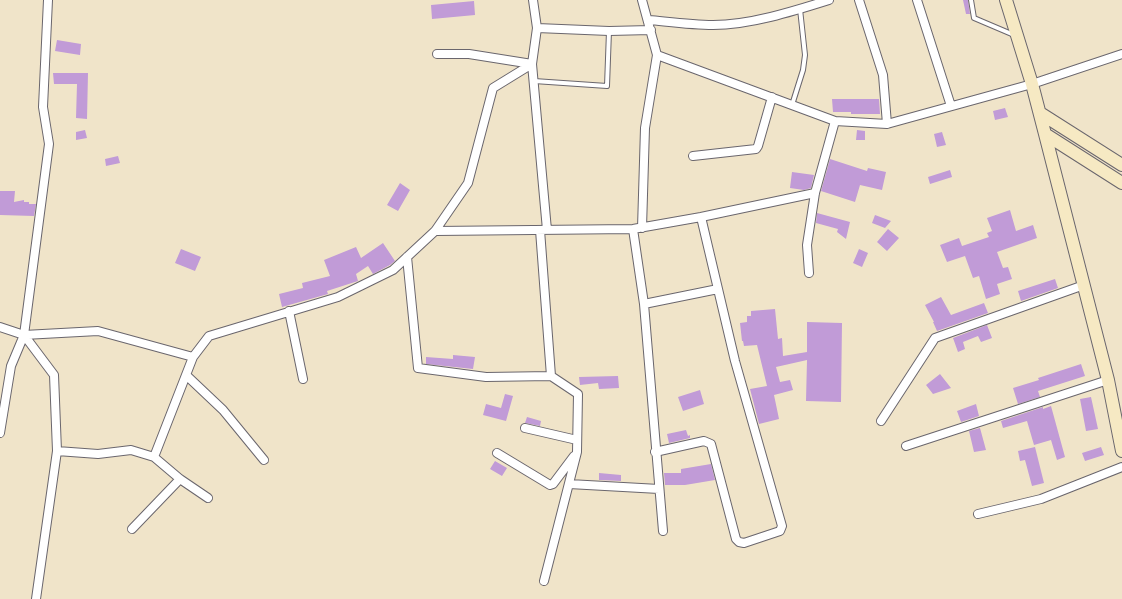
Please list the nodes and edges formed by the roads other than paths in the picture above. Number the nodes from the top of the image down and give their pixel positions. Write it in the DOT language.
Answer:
graph roads {
  1 [pos="48,0"];
  2 [pos="533,0"];
  3 [pos="642,0"];
  4 [pos="829,0"];
  5 [pos="858,0"];
  6 [pos="917,0"];
  7 [pos="971,0"];
  8 [pos="1006,0"];
  9 [pos="800,9"];
  10 [pos="649,20"];
  11 [pos="537,28"];
  12 [pos="651,30"];
  13 [pos="609,31"];
  14 [pos="1017,36"];
  15 [pos="437,54"];
  16 [pos="1122,54"];
  17 [pos="657,55"];
  18 [pos="532,64"];
  19 [pos="534,81"];
  20 [pos="1032,84"];
  21 [pos="772,97"];
  22 [pos="792,105"];
  23 [pos="951,106"];
  24 [pos="1040,113"];
  25 [pos="835,121"];
  26 [pos="888,124"];
  27 [pos="1046,134"];
  28 [pos="693,156"];
  29 [pos="1121,164"];
  30 [pos="1122,183"];
  31 [pos="815,193"];
  32 [pos="701,217"];
  33 [pos="642,228"];
  34 [pos="633,229"];
  35 [pos="543,230"];
  36 [pos="435,231"];
  37 [pos="407,257"];
  38 [pos="809,273"];
  39 [pos="1084,285"];
  40 [pos="718,289"];
  41 [pos="644,304"];
  42 [pos="289,311"];
  43 [pos="0,327"];
  44 [pos="24,335"];
  45 [pos="193,357"];
  46 [pos="186,376"];
  47 [pos="551,376"];
  48 [pos="303,379"];
  49 [pos="1108,380"];
  50 [pos="881,421"];
  51 [pos="525,428"];
  52 [pos="0,433"];
  53 [pos="577,440"];
  54 [pos="906,446"];
  55 [pos="1122,450"];
  56 [pos="57,451"];
  57 [pos="577,452"];
  58 [pos="656,452"];
  59 [pos="496,453"];
  60 [pos="154,457"];
  61 [pos="264,460"];
  62 [pos="1122,468"];
  63 [pos="180,479"];
  64 [pos="569,484"];
  65 [pos="659,489"];
  66 [pos="208,498"];
  67 [pos="978,514"];
  68 [pos="132,529"];
  69 [pos="663,531"];
  70 [pos="544,581"];
  71 [pos="36,599"];
  1 -- 44 [label="street"];
  2 -- 11 [label="street"];
  3 -- 10 [label="street"];
  4 -- 9 [label="street"];
  5 -- 26 [label="street"];
  6 -- 23 [label="street"];
  7 -- 14 [label="lane"];
  8 -- 14 [label="main road"];
  9 -- 10 [label="street"];
  9 -- 22 [label="lane"];
  10 -- 12 [label="street"];
  11 -- 13 [label="street"];
  11 -- 18 [label="street"];
  12 -- 13 [label="street"];
  12 -- 17 [label="street"];
  13 -- 19 [label="lane"];
  14 -- 20 [label="main road"];
  15 -- 18 [label="street"];
  16 -- 20 [label="street"];
  17 -- 21 [label="street"];
  17 -- 33 [label="street"];
  18 -- 19 [label="street"];
  18 -- 36 [label="street"];
  19 -- 35 [label="street"];
  20 -- 23 [label="street"];
  20 -- 24 [label="main road"];
  21 -- 22 [label="street"];
  21 -- 28 [label="street"];
  22 -- 25 [label="street"];
  23 -- 26 [label="street"];
  24 -- 27 [label="main road"];
  24 -- 29 [label="main road"];
  25 -- 26 [label="street"];
  25 -- 31 [label="street"];
  27 -- 30 [label="main road"];
  27 -- 39 [label="main road"];
  31 -- 32 [label="street"];
  31 -- 38 [label="street"];
  32 -- 33 [label="street"];
  32 -- 40 [label="street"];
  33 -- 34 [label="street"];
  34 -- 35 [label="street"];
  34 -- 41 [label="street"];
  35 -- 36 [label="street"];
  35 -- 47 [label="street"];
  36 -- 37 [label="street"];
  37 -- 42 [label="street"];
  37 -- 47 [label="street"];
  39 -- 49 [label="main road"];
  39 -- 50 [label="street"];
  40 -- 41 [label="street"];
  40 -- 58 [label="street"];
  41 -- 58 [label="street"];
  42 -- 45 [label="street"];
  42 -- 48 [label="street"];
  43 -- 44 [label="street"];
  44 -- 45 [label="street"];
  44 -- 52 [label="street"];
  44 -- 56 [label="street"];
  45 -- 46 [label="street"];
  46 -- 60 [label="street"];
  46 -- 61 [label="street"];
  47 -- 53 [label="street"];
  49 -- 54 [label="street"];
  49 -- 55 [label="main road"];
  51 -- 53 [label="street"];
  53 -- 57 [label="street"];
  56 -- 60 [label="street"];
  56 -- 71 [label="street"];
  57 -- 59 [label="street"];
  57 -- 64 [label="street"];
  58 -- 65 [label="street"];
  60 -- 63 [label="street"];
  62 -- 67 [label="street"];
  63 -- 66 [label="street"];
  63 -- 68 [label="street"];
  64 -- 65 [label="street"];
  64 -- 70 [label="street"];
  65 -- 69 [label="street"];
}
